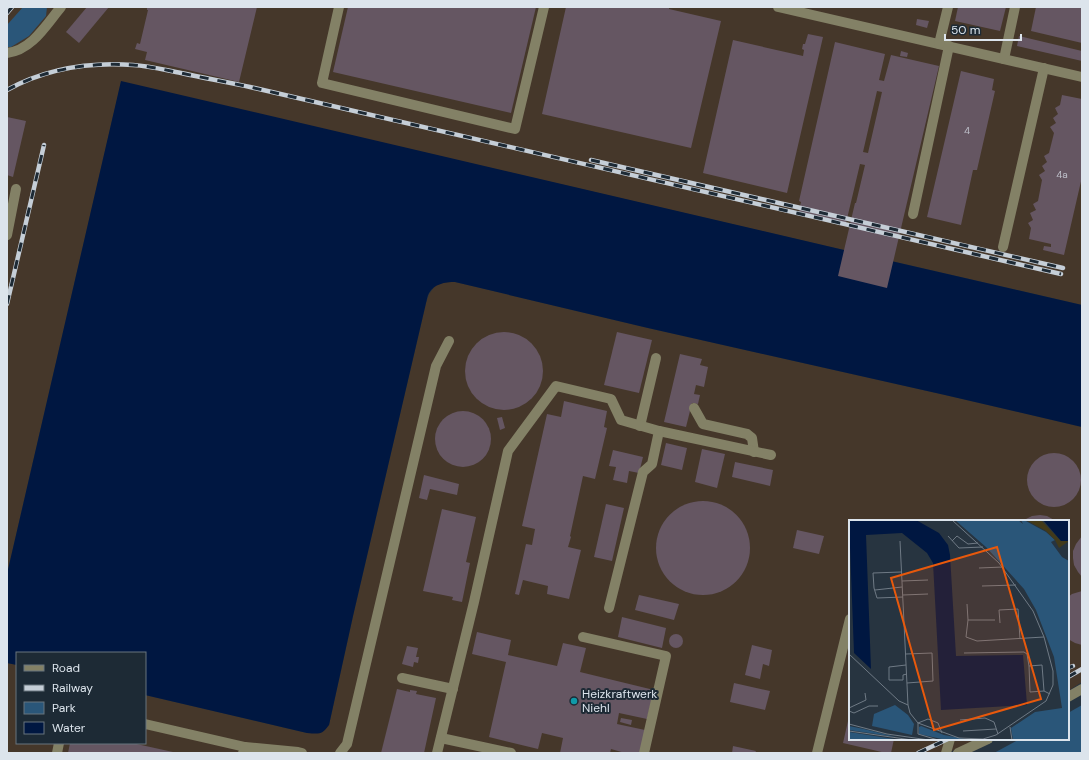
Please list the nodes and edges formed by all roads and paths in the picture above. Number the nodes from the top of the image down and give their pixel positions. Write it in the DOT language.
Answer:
graph roads {
  1 [pos="61,7"];
  2 [pos="339,7"];
  3 [pos="544,7"];
  4 [pos="778,7"];
  5 [pos="948,7"];
  6 [pos="1015,7"];
  7 [pos="944,45"];
  8 [pos="7,53"];
  9 [pos="1004,59"];
  10 [pos="1044,68"];
  11 [pos="1082,77"];
  12 [pos="16,189"];
  13 [pos="913,214"];
  14 [pos="7,235"];
  15 [pos="1003,247"];
  16 [pos="449,341"];
  17 [pos="656,358"];
  18 [pos="694,408"];
  19 [pos="640,426"];
  20 [pos="659,431"];
  21 [pos="754,452"];
  22 [pos="771,455"];
  23 [pos="610,608"];
  24 [pos="849,623"];
  25 [pos="583,637"];
  26 [pos="402,678"];
  27 [pos="453,689"];
  28 [pos="1082,689"];
  29 [pos="1069,696"];
  30 [pos="146,724"];
  31 [pos="441,738"];
  32 [pos="950,740"];
  33 [pos="986,740"];
  34 [pos="244,750"];
  35 [pos="302,753"];
  36 [pos="340,753"];
  37 [pos="437,753"];
  38 [pos="511,753"];
  39 [pos="644,753"];
  40 [pos="817,753"];
  41 [pos="946,753"];
  42 [pos="958,753"];
  1 -- 8 [label="street"];
  2 -- 3 [label="street"];
  4 -- 7 [label="street"];
  5 -- 7 [label="street"];
  6 -- 9 [label="street"];
  7 -- 9 [label="street"];
  7 -- 13 [label="street"];
  9 -- 10 [label="street"];
  10 -- 11 [label="street"];
  10 -- 15 [label="street"];
  12 -- 14 [label="street"];
  16 -- 36 [label="street"];
  17 -- 19 [label="street"];
  18 -- 21 [label="street"];
  19 -- 20 [label="street"];
  19 -- 27 [label="street"];
  20 -- 21 [label="street"];
  20 -- 23 [label="street"];
  21 -- 22 [label="street"];
  24 -- 40 [label="street"];
  25 -- 39 [label="street"];
  26 -- 27 [label="street"];
  27 -- 31 [label="street"];
  28 -- 29 [label="street"];
  30 -- 34 [label="street"];
  31 -- 37 [label="street"];
  31 -- 38 [label="street"];
  32 -- 41 [label="street"];
  33 -- 42 [label="street"];
  34 -- 35 [label="street"];
}
